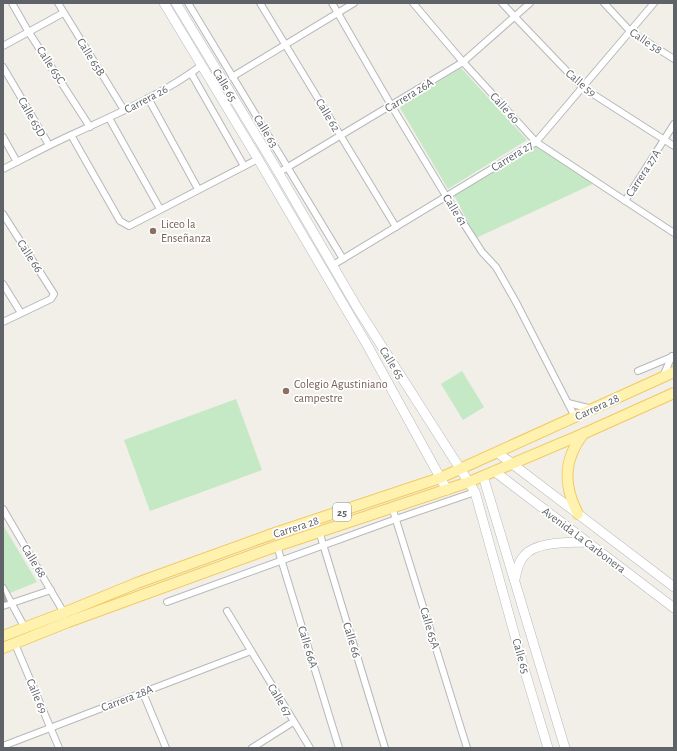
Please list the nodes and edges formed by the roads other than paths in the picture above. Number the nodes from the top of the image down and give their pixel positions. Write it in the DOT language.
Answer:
graph roads {
  1 [pos="12,3"];
  2 [pos="58,3"];
  3 [pos="164,3"];
  4 [pos="176,3"];
  5 [pos="188,3"];
  6 [pos="260,3"];
  7 [pos="332,3"];
  8 [pos="354,3"];
  9 [pos="413,3"];
  10 [pos="502,3"];
  11 [pos="530,3"];
  12 [pos="604,3"];
  13 [pos="654,3"];
  14 [pos="63,13"];
  15 [pos="337,13"];
  16 [pos="515,17"];
  17 [pos="28,31"];
  18 [pos="630,31"];
  19 [pos="285,45"];
  20 [pos="3,46"];
  21 [pos="674,59"];
  22 [pos="463,62"];
  23 [pos="202,65"];
  24 [pos="3,67"];
  25 [pos="191,73"];
  26 [pos="232,77"];
  27 [pos="582,87"];
  28 [pos="148,98"];
  29 [pos="391,105"];
  30 [pos="124,110"];
  31 [pos="109,118"];
  32 [pos="674,124"];
  33 [pos="90,127"];
  34 [pos="71,135"];
  35 [pos="341,136"];
  36 [pos="3,137"];
  37 [pos="664,140"];
  38 [pos="536,142"];
  39 [pos="49,145"];
  40 [pos="674,146"];
  41 [pos="258,159"];
  42 [pos="17,162"];
  43 [pos="244,166"];
  44 [pos="288,167"];
  45 [pos="3,169"];
  46 [pos="278,173"];
  47 [pos="198,189"];
  48 [pos="446,196"];
  49 [pos="624,201"];
  50 [pos="160,209"];
  51 [pos="3,214"];
  52 [pos="396,227"];
  53 [pos="674,233"];
  54 [pos="343,259"];
  55 [pos="333,266"];
  56 [pos="3,284"];
  57 [pos="21,313"];
  58 [pos="3,322"];
  59 [pos="673,355"];
  60 [pos="638,371"];
  61 [pos="674,372"];
  62 [pos="662,378"];
  63 [pos="674,393"];
  64 [pos="568,403"];
  65 [pos="592,409"];
  66 [pos="575,418"];
  67 [pos="585,433"];
  68 [pos="498,453"];
  69 [pos="511,463"];
  70 [pos="460,470"];
  71 [pos="494,471"];
  72 [pos="483,476"];
  73 [pos="440,478"];
  74 [pos="469,482"];
  75 [pos="447,490"];
  76 [pos="475,492"];
  77 [pos="392,507"];
  78 [pos="3,509"];
  79 [pos="578,514"];
  80 [pos="396,519"];
  81 [pos="319,531"];
  82 [pos="587,542"];
  83 [pos="324,545"];
  84 [pos="277,546"];
  85 [pos="282,560"];
  86 [pos="515,579"];
  87 [pos="674,587"];
  88 [pos="3,588"];
  89 [pos="51,590"];
  90 [pos="12,602"];
  91 [pos="167,602"];
  92 [pos="3,606"];
  93 [pos="674,608"];
  94 [pos="227,611"];
  95 [pos="64,613"];
  96 [pos="25,628"];
  97 [pos="3,636"];
  98 [pos="15,644"];
  99 [pos="3,648"];
  100 [pos="251,651"];
  101 [pos="143,692"];
  102 [pos="293,722"];
  103 [pos="50,727"];
  104 [pos="3,746"];
  105 [pos="59,748"];
  106 [pos="166,748"];
  107 [pos="252,748"];
  108 [pos="310,748"];
  109 [pos="339,748"];
  110 [pos="385,748"];
  111 [pos="467,748"];
  112 [pos="548,748"];
  113 [pos="566,748"];
  1 -- 17 [label="street, Calle 65C"];
  2 -- 14 [label="street, Calle 65B"];
  3 -- 23 [label="street, Calle 65"];
  4 -- 46 [label="street, Calle 65"];
  5 -- 26 [label="street, Calle 63"];
  6 -- 19 [label="street, Calle 62"];
  7 -- 15 [label="street, Calle 61"];
  8 -- 15 [label="street"];
  9 -- 22 [label="street, Calle 60"];
  10 -- 16 [label="street, Calle 59"];
  11 -- 16 [label="street, Carrera 26A"];
  12 -- 18 [label="street, Calle 58"];
  13 -- 18 [label="street, Carrera 27"];
  14 -- 17 [label="street"];
  14 -- 30 [label="street, Calle 65B"];
  15 -- 19 [label="street"];
  15 -- 29 [label="street, Calle 61"];
  16 -- 22 [label="street, Carrera 26A"];
  16 -- 27 [label="street, Calle 59"];
  17 -- 20 [label="street"];
  17 -- 33 [label="street, Calle 65C"];
  18 -- 21 [label="street, Calle 58"];
  18 -- 27 [label="street, Carrera 27"];
  19 -- 26 [label="street"];
  19 -- 35 [label="street, Calle 62"];
  22 -- 29 [label="street, Carrera 26A"];
  22 -- 38 [label="street, Calle 60"];
  23 -- 25 [label="street, Carrera 26"];
  23 -- 41 [label="street, Calle 65"];
  24 -- 39 [label="street, Calle 65D"];
  25 -- 28 [label="street, Carrera 26"];
  25 -- 43 [label="street"];
  26 -- 44 [label="street, Calle 63"];
  27 -- 37 [label="street, Calle 59"];
  27 -- 38 [label="street, Carrera 27"];
  28 -- 30 [label="street, Carrera 26"];
  28 -- 47 [label="street"];
  29 -- 35 [label="street, Carrera 26A"];
  29 -- 48 [label="street, Calle 61"];
  30 -- 31 [label="street, Carrera 26"];
  31 -- 33 [label="street, Carrera 26"];
  31 -- 50 [label="street"];
  32 -- 37 [label="street, Carrera 27A"];
  33 -- 34 [label="street, Carrera 26"];
  34 -- 39 [label="street, Carrera 26"];
  34 -- 50 [label="street"];
  35 -- 44 [label="street, Carrera 26A"];
  35 -- 52 [label="street, Calle 62"];
  36 -- 42 [label="street"];
  37 -- 40 [label="street, Calle 59"];
  37 -- 49 [label="street, Carrera 27A"];
  38 -- 48 [label="street, Carrera 27"];
  38 -- 49 [label="street, Calle 60"];
  39 -- 42 [label="street, Carrera 26"];
  41 -- 43 [label="street"];
  41 -- 73 [label="street, Calle 65"];
  42 -- 45 [label="street, Carrera 26"];
  43 -- 47 [label="street"];
  44 -- 46 [label="street, Carrera 26A"];
  44 -- 54 [label="street, Calle 63"];
  46 -- 55 [label="street, Calle 65"];
  47 -- 50 [label="street"];
  48 -- 52 [label="street, Carrera 27"];
  48 -- 64 [label="street, Calle 61"];
  49 -- 53 [label="street, Calle 60"];
  51 -- 57 [label="street, Calle 66"];
  52 -- 54 [label="street, Carrera 27"];
  54 -- 55 [label="street, Carrera 27"];
  55 -- 70 [label="street, Calle 65"];
  56 -- 57 [label="street"];
  57 -- 58 [label="street"];
  59 -- 60 [label="street"];
  59 -- 62 [label="street"];
  61 -- 62 [label="main road, Carrera 28 / 25"];
  62 -- 65 [label="main road, Carrera 28 / 25"];
  63 -- 67 [label="main road, Carrera 28 / 25"];
  64 -- 65 [label="street"];
  64 -- 66 [label="street, Calle 61"];
  65 -- 66 [label="main road, Carrera 28 / 25"];
  66 -- 68 [label="main road, Carrera 28 / 25"];
  67 -- 69 [label="main road, Carrera 28 / 25"];
  67 -- 79 [label="main road"];
  68 -- 69 [label="street, Avenida La Carbonera"];
  68 -- 70 [label="main road, Carrera 28 / 25"];
  69 -- 71 [label="main road, Carrera 28 / 25"];
  69 -- 79 [label="street, Avenida La Carbonera"];
  70 -- 73 [label="main road, Carrera 28 / 25"];
  70 -- 74 [label="street, Calle 65"];
  71 -- 72 [label="main road, Carrera 28 / 25"];
  71 -- 82 [label="street, Avenida La Carbonera"];
  72 -- 74 [label="main road, Carrera 28 / 25"];
  72 -- 86 [label="street, Calle 65"];
  73 -- 75 [label="street, Calle 65"];
  73 -- 95 [label="main road, Carrera 28 / 25"];
  74 -- 75 [label="main road, Carrera 28 / 25"];
  74 -- 76 [label="street, Calle 65"];
  75 -- 77 [label="main road, Carrera 28 / 25"];
  76 -- 80 [label="street"];
  76 -- 112 [label="street, Calle 65"];
  77 -- 80 [label="street, Calle 65A"];
  77 -- 81 [label="main road, Carrera 28 / 25"];
  78 -- 89 [label="street, Calle 68"];
  79 -- 87 [label="street, Avenida La Carbonera"];
  80 -- 83 [label="street"];
  80 -- 111 [label="street, Calle 65A"];
  81 -- 83 [label="street, Calle 66"];
  81 -- 84 [label="main road, Carrera 28 / 25"];
  82 -- 86 [label="street"];
  82 -- 93 [label="street, Avenida La Carbonera"];
  83 -- 85 [label="street"];
  83 -- 110 [label="street, Calle 66"];
  84 -- 85 [label="street, Calle 66A"];
  84 -- 98 [label="main road, Carrera 28 / 25"];
  85 -- 91 [label="street"];
  85 -- 109 [label="street, Calle 66A"];
  86 -- 113 [label="street, Calle 65"];
  88 -- 90 [label="street"];
  89 -- 90 [label="street"];
  89 -- 95 [label="street, Calle 68"];
  90 -- 92 [label="street"];
  90 -- 96 [label="street"];
  94 -- 100 [label="street, Calle 67"];
  95 -- 96 [label="main road, Carrera 28 / 25"];
  96 -- 97 [label="main road, Carrera 28 / 25"];
  98 -- 99 [label="main road, Carrera 28 / 25"];
  98 -- 103 [label="street, Calle 69"];
  100 -- 101 [label="street, Carrera 28A"];
  100 -- 102 [label="street, Calle 67"];
  101 -- 103 [label="street, Carrera 28A"];
  101 -- 106 [label="street"];
  102 -- 107 [label="street"];
  102 -- 108 [label="street, Calle 67"];
  103 -- 104 [label="street, Carrera 28A"];
  103 -- 105 [label="street, Calle 69"];
}
